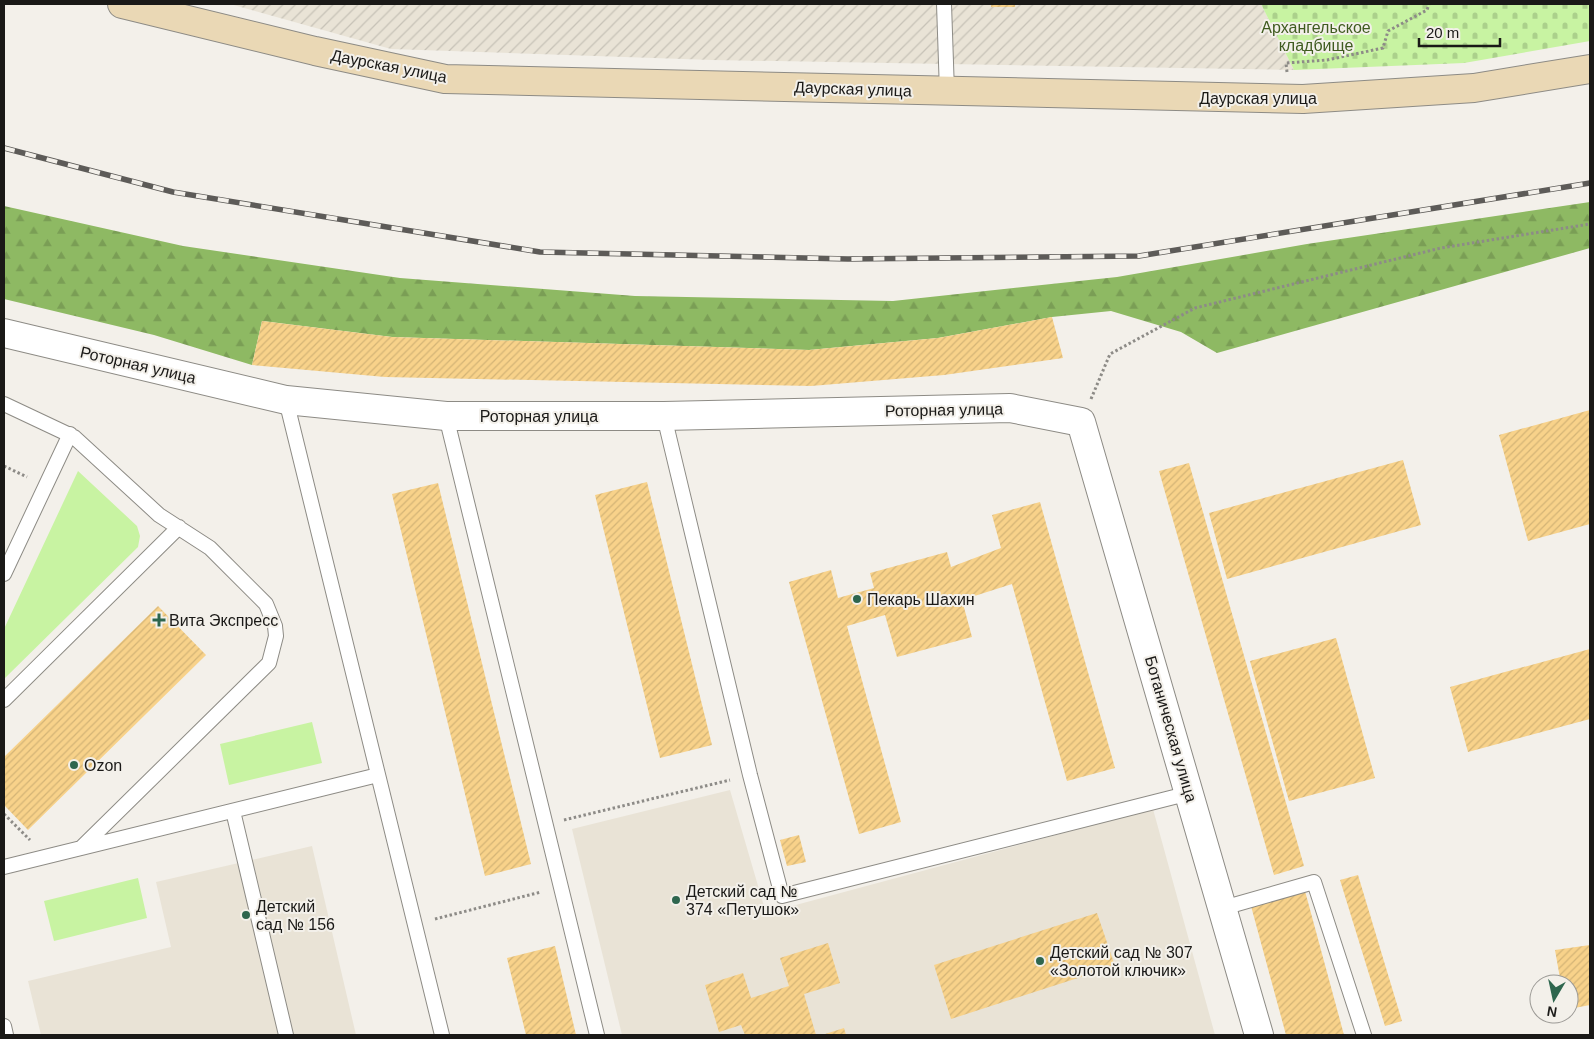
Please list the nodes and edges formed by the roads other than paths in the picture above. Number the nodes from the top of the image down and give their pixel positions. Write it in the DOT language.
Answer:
graph roads {
  1 [pos="122,4"];
  2 [pos="944,4"];
  3 [pos="1590,69"];
  4 [pos="947,92"];
  5 [pos="4,333"];
  6 [pos="286,400"];
  7 [pos="4,404"];
  8 [pos="446,416"];
  9 [pos="664,416"];
  10 [pos="1081,422"];
  11 [pos="70,434"];
  12 [pos="179,527"];
  13 [pos="4,574"];
  14 [pos="4,700"];
  15 [pos="378,775"];
  16 [pos="1190,793"];
  17 [pos="233,811"];
  18 [pos="81,848"];
  19 [pos="4,867"];
  20 [pos="1223,908"];
  21 [pos="4,1026"];
  22 [pos="6,1035"];
  23 [pos="286,1035"];
  24 [pos="442,1035"];
  25 [pos="597,1035"];
  26 [pos="1259,1035"];
  27 [pos="1364,1035"];
  1 -- 4 [label="street, Даурская улица"];
  2 -- 4 [label="lane"];
  3 -- 4 [label="street, Даурская улица"];
  5 -- 6 [label="street, Роторная улица"];
  6 -- 8 [label="street, Роторная улица"];
  6 -- 15 [label="lane"];
  7 -- 11 [label="lane"];
  8 -- 9 [label="street, Роторная улица"];
  8 -- 25 [label="lane"];
  9 -- 10 [label="street, Роторная улица"];
  9 -- 16 [label="lane"];
  10 -- 16 [label="street, Ботаническая улица"];
  11 -- 12 [label="lane"];
  11 -- 13 [label="lane"];
  12 -- 14 [label="lane"];
  12 -- 18 [label="lane"];
  15 -- 17 [label="lane"];
  15 -- 24 [label="lane"];
  16 -- 20 [label="street, Ботаническая улица"];
  17 -- 18 [label="lane"];
  17 -- 23 [label="lane"];
  18 -- 19 [label="lane"];
  20 -- 26 [label="street, Ботаническая улица"];
  20 -- 27 [label="lane"];
  21 -- 22 [label="lane"];
}
